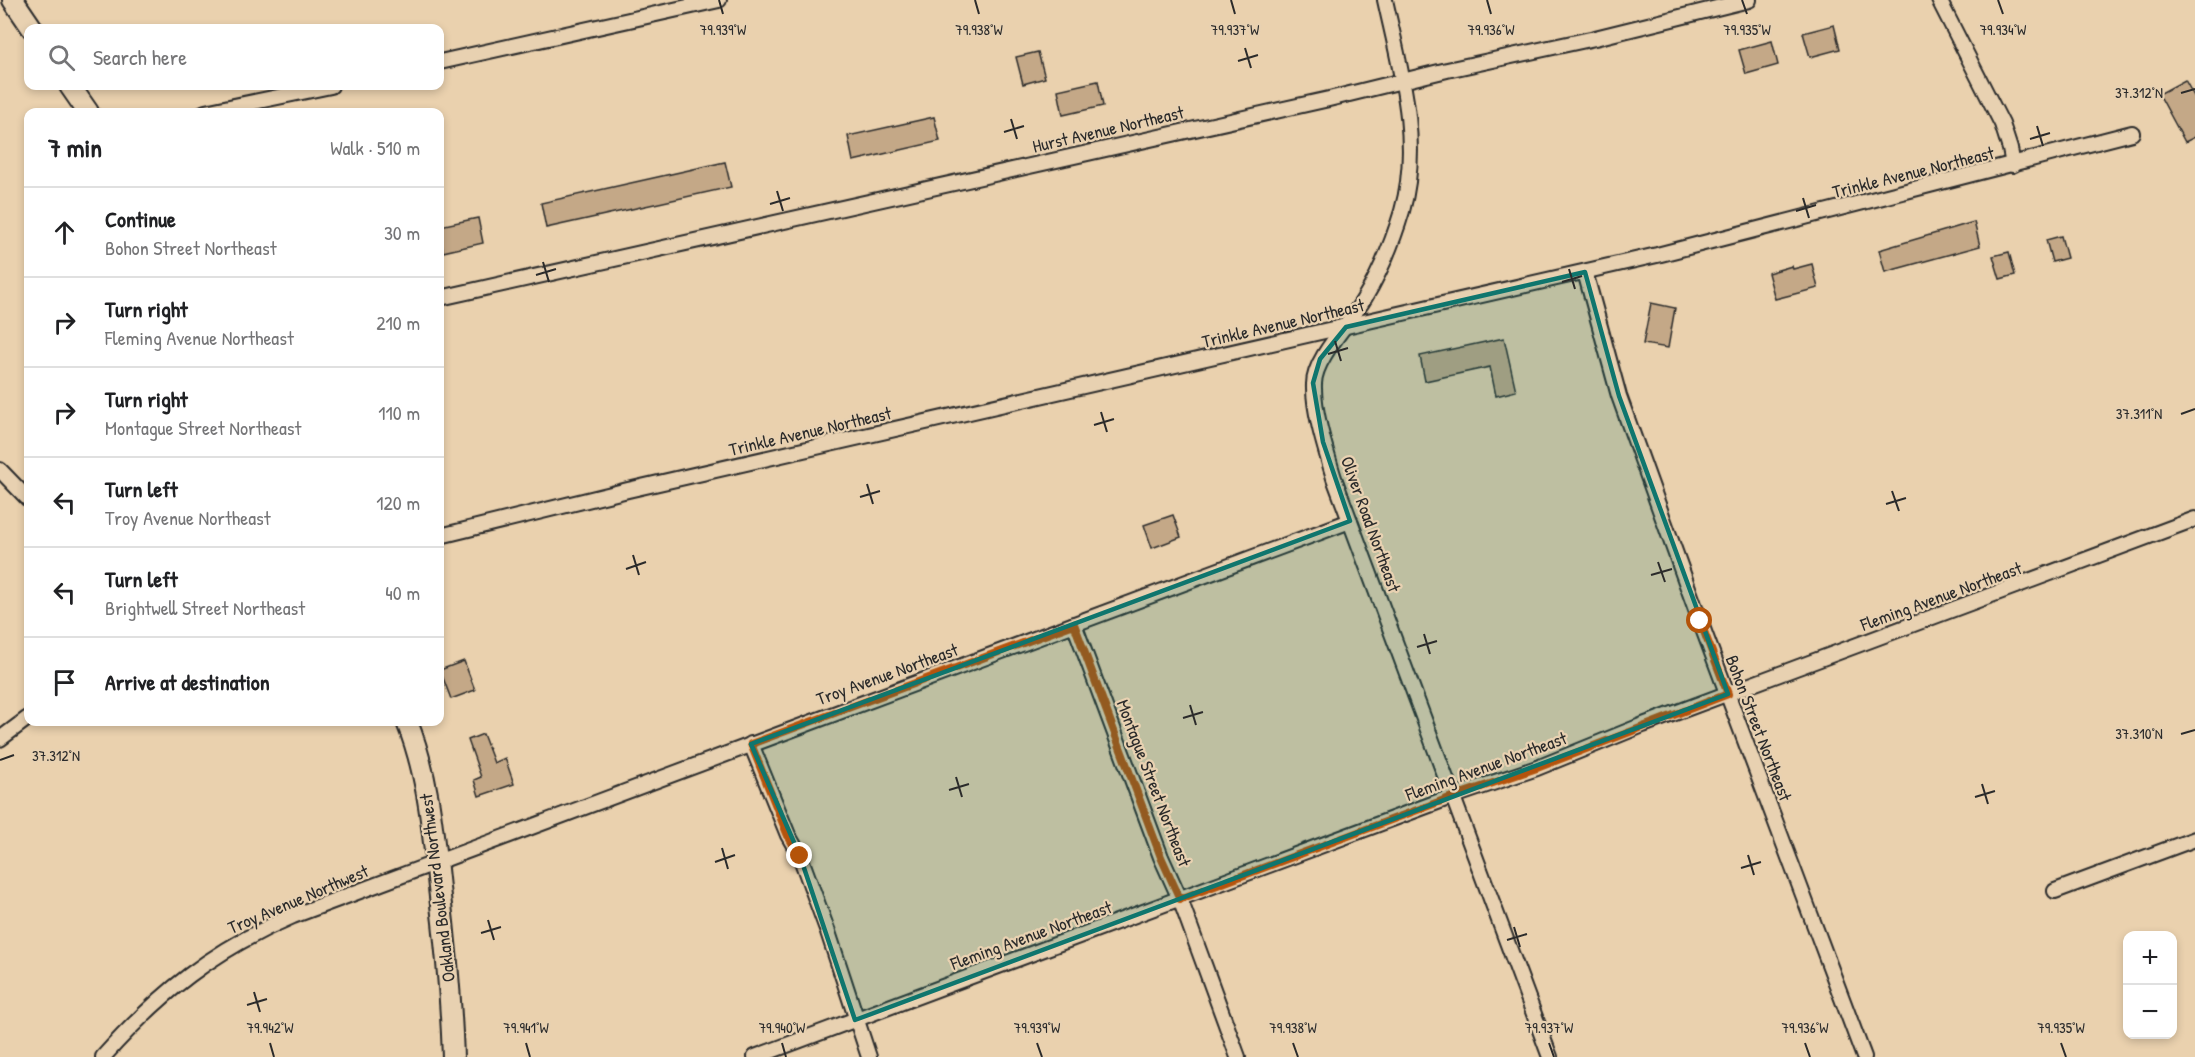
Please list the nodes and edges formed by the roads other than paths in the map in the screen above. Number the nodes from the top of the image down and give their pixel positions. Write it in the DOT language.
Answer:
graph roads {
  1 [pos="13,0"];
  2 [pos="719,0"];
  3 [pos="1385,0"];
  4 [pos="1749,0"];
  5 [pos="1939,0"];
  6 [pos="29,24"];
  7 [pos="444,61"];
  8 [pos="1403,81"];
  9 [pos="73,90"];
  10 [pos="312,90"];
  11 [pos="84,108"];
  12 [pos="224,108"];
  13 [pos="2132,134"];
  14 [pos="2013,165"];
  15 [pos="1585,272"];
  16 [pos="444,297"];
  17 [pos="1346,327"];
  18 [pos="0,470"];
  19 [pos="24,495"];
  20 [pos="2195,519"];
  21 [pos="1350,521"];
  22 [pos="444,535"];
  23 [pos="1074,624"];
  24 [pos="1728,694"];
  25 [pos="24,721"];
  26 [pos="408,726"];
  27 [pos="0,740"];
  28 [pos="751,744"];
  29 [pos="1452,797"];
  30 [pos="2195,839"];
  31 [pos="437,862"];
  32 [pos="2055,891"];
  33 [pos="1180,899"];
  34 [pos="855,1020"];
  35 [pos="103,1057"];
  36 [pos="453,1057"];
  37 [pos="755,1057"];
  38 [pos="869,1057"];
  39 [pos="1238,1057"];
  40 [pos="1550,1057"];
  41 [pos="1864,1057"];
  1 -- 6 [label="street"];
  2 -- 7 [label="street"];
  3 -- 8 [label="street, Oliver Road Northeast"];
  4 -- 8 [label="street, Hurst Avenue Northeast"];
  5 -- 14 [label="street"];
  8 -- 16 [label="street, Hurst Avenue Northeast"];
  8 -- 17 [label="street, Oliver Road Northeast"];
  9 -- 11 [label="street"];
  10 -- 12 [label="street"];
  13 -- 14 [label="street, Trinkle Avenue Northeast"];
  14 -- 15 [label="street, Trinkle Avenue Northeast"];
  15 -- 17 [label="street, Trinkle Avenue Northeast"];
  15 -- 24 [label="street, Bohon Street Northeast"];
  17 -- 21 [label="street, Oliver Road Northeast"];
  17 -- 22 [label="street, Trinkle Avenue Northeast"];
  18 -- 19 [label="street"];
  20 -- 24 [label="street, Fleming Avenue Northeast"];
  21 -- 23 [label="street, Troy Avenue Northeast"];
  21 -- 29 [label="street, Oliver Road Northeast"];
  23 -- 28 [label="street, Troy Avenue Northeast"];
  23 -- 33 [label="street, Montague Street Northeast"];
  24 -- 29 [label="street, Fleming Avenue Northeast"];
  24 -- 41 [label="street, Bohon Street Northeast"];
  25 -- 27 [label="street"];
  26 -- 31 [label="street, Oakland Boulevard Northwest"];
  28 -- 31 [label="street, Troy Avenue Northeast"];
  28 -- 34 [label="street"];
  29 -- 33 [label="street, Fleming Avenue Northeast"];
  29 -- 40 [label="street, Oliver Road Northeast"];
  30 -- 32 [label="street"];
  31 -- 35 [label="street, Troy Avenue Northwest"];
  31 -- 36 [label="street, Oakland Boulevard Northwest"];
  33 -- 34 [label="street, Fleming Avenue Northeast"];
  33 -- 39 [label="street, Montague Street Northeast"];
  34 -- 37 [label="street, Fleming Avenue Northeast"];
  34 -- 38 [label="street"];
}
